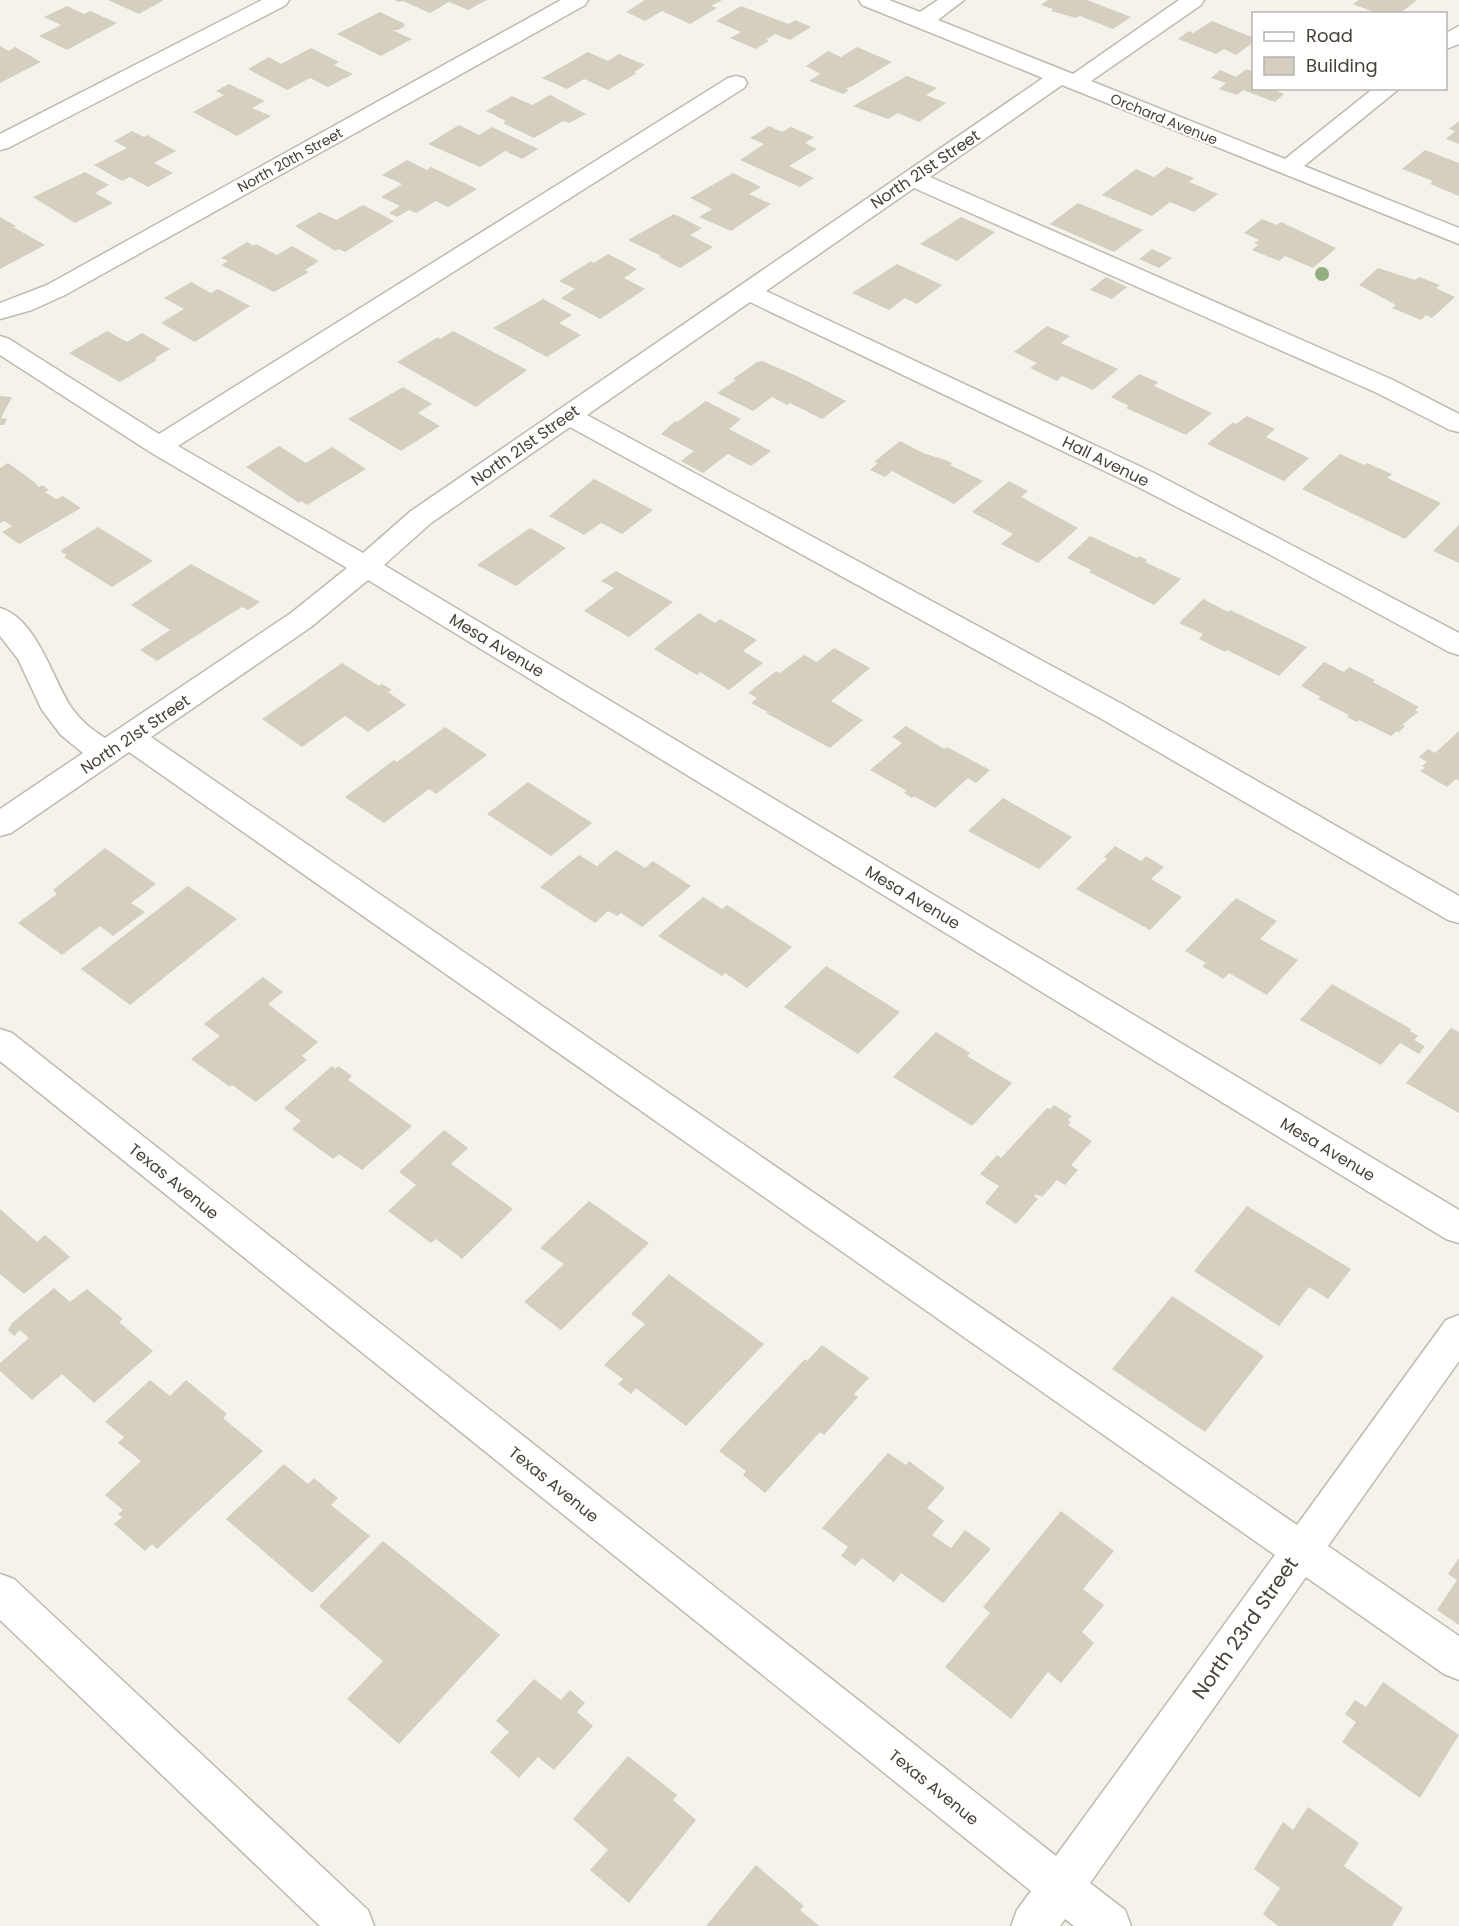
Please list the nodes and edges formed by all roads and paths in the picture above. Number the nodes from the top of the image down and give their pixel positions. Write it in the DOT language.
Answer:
graph roads {
  1 [pos="278,0"];
  2 [pos="577,0"];
  3 [pos="870,0"];
  4 [pos="953,0"];
  5 [pos="1193,0"];
  6 [pos="921,21"];
  7 [pos="1459,33"];
  8 [pos="1447,43"];
  9 [pos="1066,80"];
  10 [pos="736,83"];
  11 [pos="1386,90"];
  12 [pos="0,143"];
  13 [pos="1288,168"];
  14 [pos="912,178"];
  15 [pos="1459,237"];
  16 [pos="747,291"];
  17 [pos="0,311"];
  18 [pos="0,344"];
  19 [pos="568,415"];
  20 [pos="1459,424"];
  21 [pos="159,446"];
  22 [pos="366,566"];
  23 [pos="0,618"];
  24 [pos="1459,645"];
  25 [pos="118,746"];
  26 [pos="0,825"];
  27 [pos="1459,911"];
  28 [pos="0,1042"];
  29 [pos="1459,1228"];
  30 [pos="1459,1331"];
  31 [pos="1301,1551"];
  32 [pos="0,1593"];
  33 [pos="1459,1660"];
  34 [pos="1060,1887"];
  35 [pos="352,1926"];
  36 [pos="1033,1926"];
  37 [pos="1109,1926"];
  1 -- 12 [label="street"];
  2 -- 17 [label="street, North 20th Street"];
  3 -- 6 [label="street, Orchard Avenue"];
  4 -- 6 [label="street"];
  5 -- 9 [label="street, North 21st Street"];
  6 -- 9 [label="street, Orchard Avenue"];
  7 -- 8 [label="street"];
  9 -- 13 [label="street, Orchard Avenue"];
  9 -- 14 [label="street, North 21st Street"];
  10 -- 21 [label="street"];
  11 -- 13 [label="street"];
  13 -- 15 [label="street, Orchard Avenue"];
  14 -- 16 [label="street, North 21st Street"];
  14 -- 20 [label="street"];
  16 -- 19 [label="street, North 21st Street"];
  16 -- 24 [label="street, Hall Avenue"];
  18 -- 21 [label="street, Mesa Avenue"];
  19 -- 22 [label="street, North 21st Street"];
  19 -- 27 [label="street"];
  21 -- 22 [label="street, Mesa Avenue"];
  22 -- 25 [label="street, North 21st Street"];
  22 -- 29 [label="street, Mesa Avenue"];
  23 -- 25 [label="street"];
  25 -- 26 [label="street, North 21st Street"];
  25 -- 31 [label="street"];
  28 -- 34 [label="street, Texas Avenue"];
  30 -- 31 [label="street, North 23rd Street"];
  31 -- 33 [label="street"];
  31 -- 34 [label="street, North 23rd Street"];
  32 -- 35 [label="street"];
  34 -- 36 [label="street, North 23rd Street"];
  34 -- 37 [label="street, Texas Avenue"];
}
